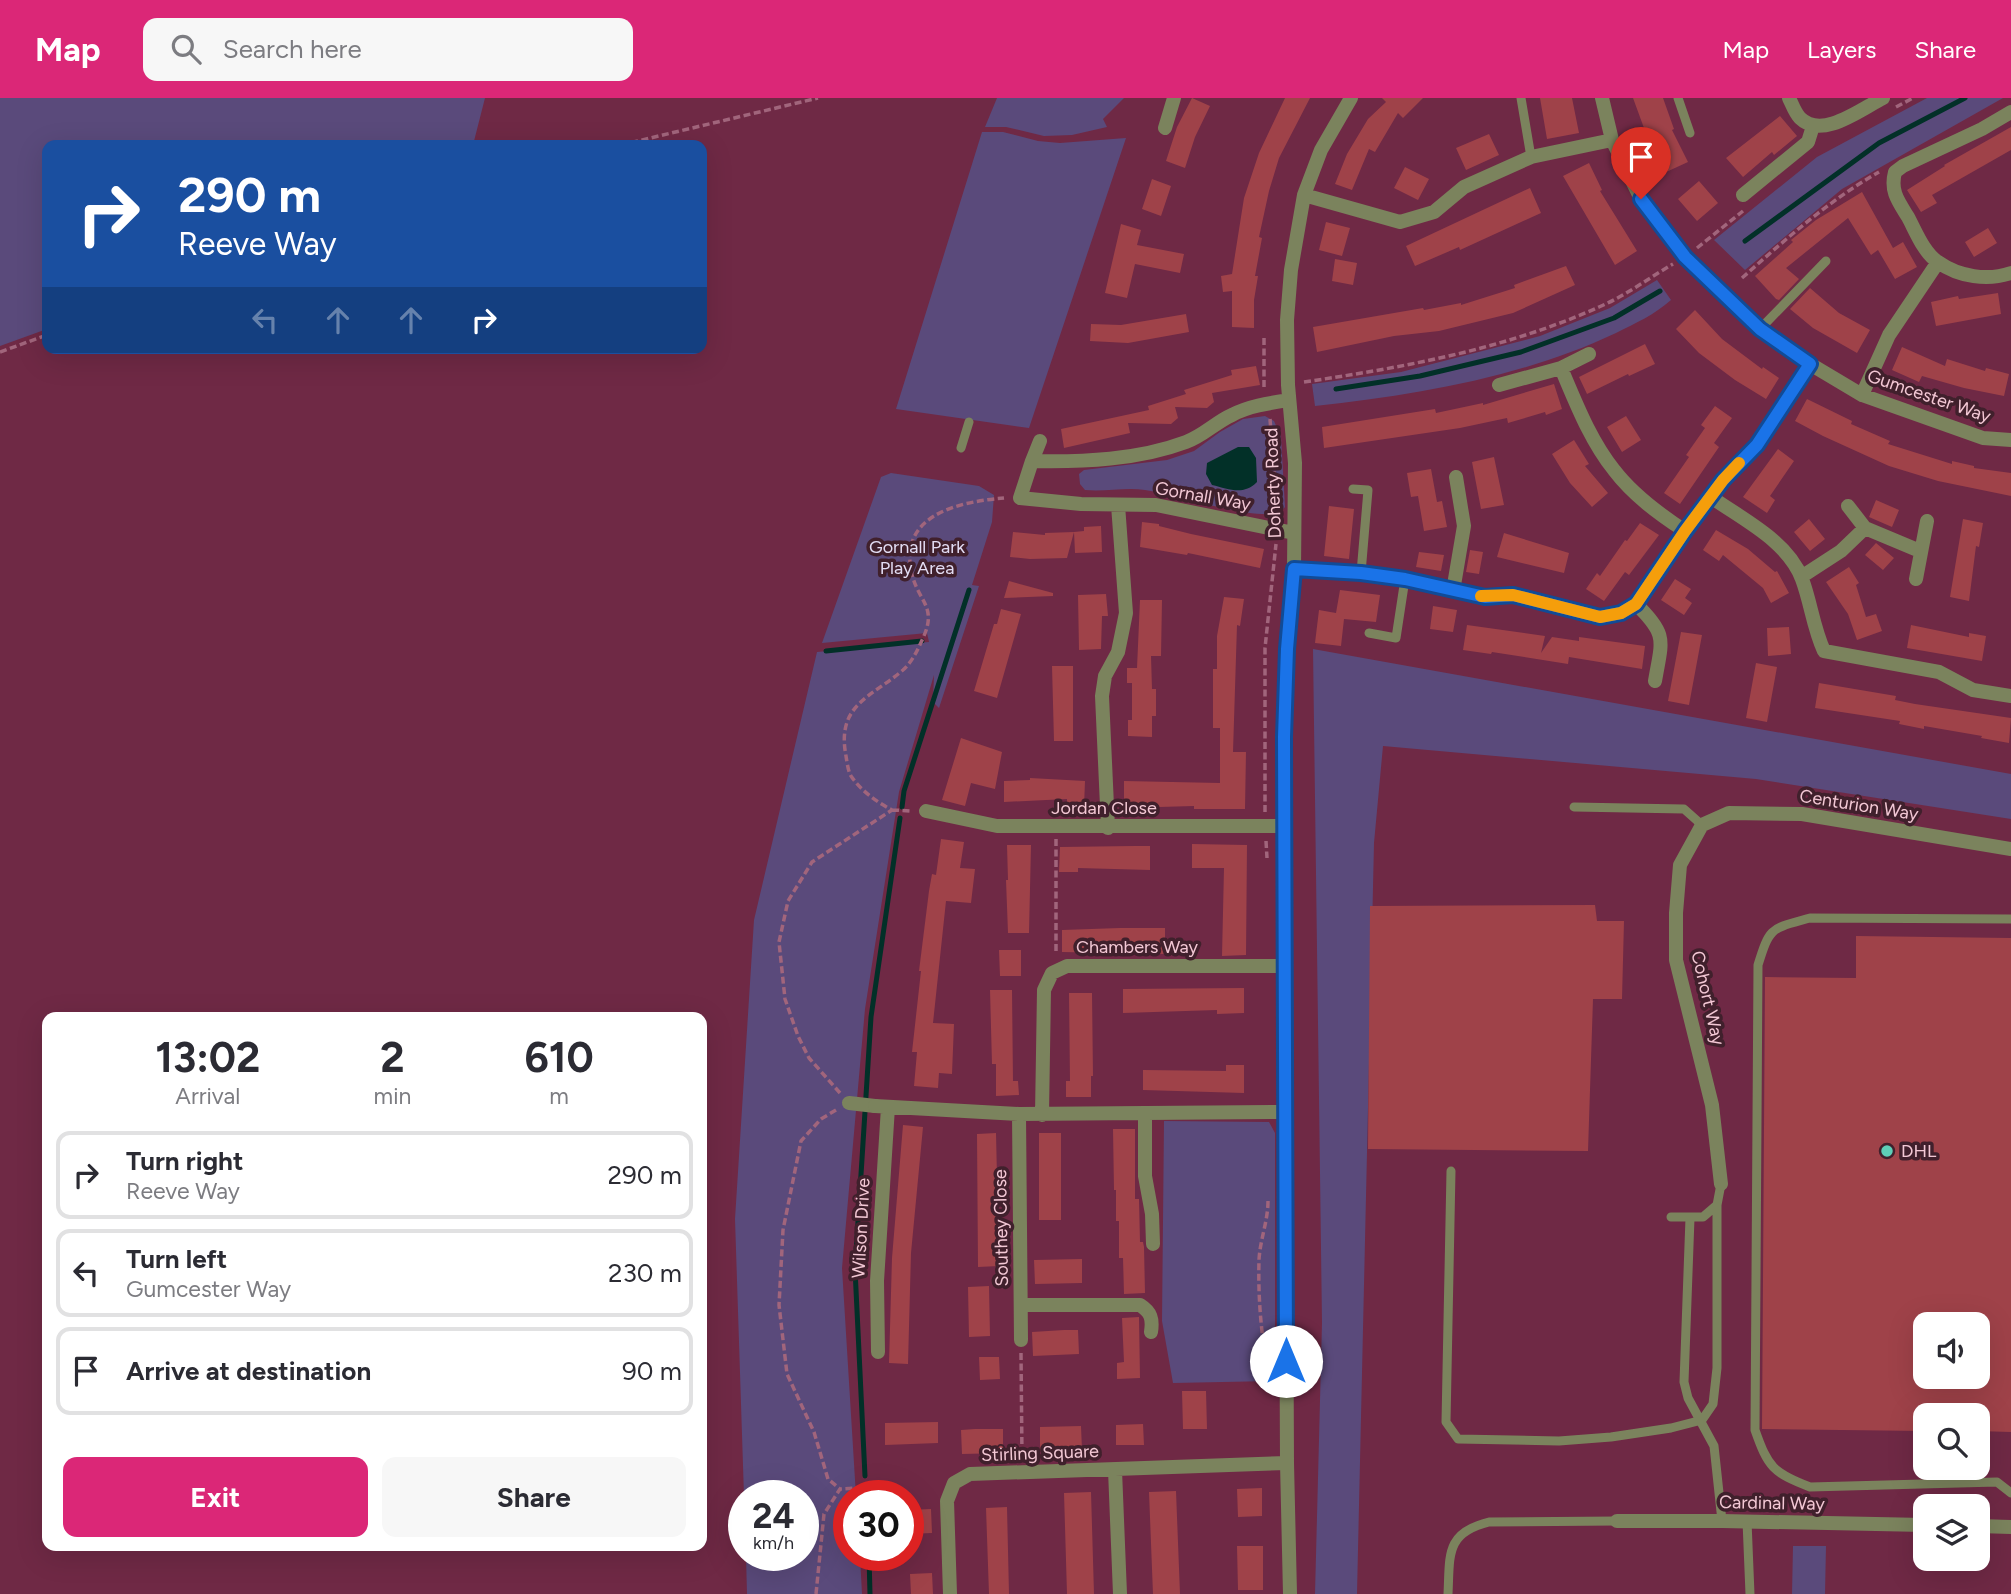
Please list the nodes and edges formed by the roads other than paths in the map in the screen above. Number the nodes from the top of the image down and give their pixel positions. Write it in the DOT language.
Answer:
graph roads {
  1 [pos="1174,98"];
  2 [pos="1350,98"];
  3 [pos="1521,98"];
  4 [pos="1602,98"];
  5 [pos="1678,98"];
  6 [pos="1788,98"];
  7 [pos="1883,98"];
  8 [pos="2011,111"];
  9 [pos="1813,126"];
  10 [pos="1165,128"];
  11 [pos="1690,133"];
  12 [pos="1612,140"];
  13 [pos="1531,158"];
  14 [pos="1304,195"];
  15 [pos="1743,195"];
  16 [pos="1826,261"];
  17 [pos="1938,262"];
  18 [pos="2011,272"];
  19 [pos="1760,329"];
  20 [pos="1589,354"];
  21 [pos="1810,364"];
  22 [pos="1561,368"];
  23 [pos="1499,386"];
  24 [pos="1862,394"];
  25 [pos="1289,400"];
  26 [pos="969,422"];
  27 [pos="2011,440"];
  28 [pos="1040,441"];
  29 [pos="961,448"];
  30 [pos="1032,460"];
  31 [pos="1456,477"];
  32 [pos="1353,489"];
  33 [pos="1711,497"];
  34 [pos="1118,505"];
  35 [pos="1848,506"];
  36 [pos="1927,521"];
  37 [pos="1864,528"];
  38 [pos="1685,531"];
  39 [pos="1294,533"];
  40 [pos="1920,551"];
  41 [pos="1294,569"];
  42 [pos="1361,573"];
  43 [pos="1801,577"];
  44 [pos="1405,579"];
  45 [pos="1916,579"];
  46 [pos="1453,591"];
  47 [pos="1636,604"];
  48 [pos="1369,633"];
  49 [pos="1655,681"];
  50 [pos="2011,696"];
  51 [pos="1574,807"];
  52 [pos="922,812"];
  53 [pos="1702,825"];
  54 [pos="1285,826"];
  55 [pos="1108,828"];
  56 [pos="2011,849"];
  57 [pos="2011,919"];
  58 [pos="1283,966"];
  59 [pos="854,1104"];
  60 [pos="881,1106"];
  61 [pos="1284,1112"];
  62 [pos="1019,1114"];
  63 [pos="1145,1114"];
  64 [pos="1042,1115"];
  65 [pos="1451,1171"];
  66 [pos="1721,1184"];
  67 [pos="1717,1205"];
  68 [pos="1671,1217"];
  69 [pos="1690,1218"];
  70 [pos="1153,1244"];
  71 [pos="1021,1305"];
  72 [pos="1151,1332"];
  73 [pos="1021,1346"];
  74 [pos="878,1352"];
  75 [pos="1702,1420"];
  76 [pos="1287,1463"];
  77 [pos="1115,1471"];
  78 [pos="2011,1493"];
  79 [pos="1617,1521"];
  80 [pos="1722,1521"];
  81 [pos="1747,1521"];
  82 [pos="1913,1525"];
  83 [pos="1990,1526"];
  84 [pos="2011,1527"];
  85 [pos="950,1594"];
  86 [pos="1120,1594"];
  87 [pos="1290,1594"];
  88 [pos="1448,1594"];
  89 [pos="1750,1594"];
  1 -- 10 [label="street"];
  2 -- 14 [label="street, Doherty Road"];
  3 -- 13 [label="lane"];
  4 -- 12 [label="street, Gumcester Way"];
  5 -- 11 [label="lane"];
  6 -- 9 [label="street"];
  7 -- 9 [label="street"];
  8 -- 17 [label="street"];
  9 -- 15 [label="street"];
  12 -- 13 [label="street"];
  12 -- 19 [label="street, Gumcester Way"];
  13 -- 14 [label="street"];
  14 -- 25 [label="street, Doherty Road"];
  16 -- 19 [label="lane"];
  17 -- 18 [label="street"];
  17 -- 24 [label="street"];
  19 -- 21 [label="street, Gumcester Way"];
  20 -- 22 [label="street"];
  21 -- 24 [label="street, Gumcester Way"];
  21 -- 33 [label="street"];
  22 -- 23 [label="street"];
  22 -- 38 [label="street"];
  24 -- 27 [label="street, Gumcester Way"];
  25 -- 30 [label="street"];
  25 -- 39 [label="street, Doherty Road"];
  26 -- 29 [label="lane"];
  28 -- 30 [label="street"];
  30 -- 34 [label="street, Gornall Way"];
  31 -- 46 [label="street"];
  32 -- 42 [label="lane"];
  33 -- 38 [label="street"];
  33 -- 43 [label="street"];
  34 -- 39 [label="street, Gornall Way"];
  34 -- 55 [label="street"];
  35 -- 37 [label="street"];
  36 -- 40 [label="street"];
  37 -- 40 [label="street"];
  37 -- 43 [label="street"];
  38 -- 47 [label="street"];
  39 -- 41 [label="street, Doherty Road"];
  40 -- 45 [label="street"];
  41 -- 42 [label="street"];
  41 -- 54 [label="street, Doherty Road"];
  42 -- 44 [label="street"];
  43 -- 50 [label="street"];
  44 -- 46 [label="street"];
  44 -- 48 [label="lane"];
  46 -- 47 [label="street"];
  47 -- 49 [label="street"];
  51 -- 53 [label="lane"];
  52 -- 55 [label="street, Jordan Close"];
  53 -- 56 [label="street, Centurion Way"];
  53 -- 66 [label="street, Cohort Way"];
  54 -- 55 [label="street, Jordan Close"];
  54 -- 58 [label="street, Doherty Road"];
  57 -- 78 [label="lane"];
  58 -- 61 [label="street, Doherty Road"];
  58 -- 64 [label="street, Chambers Way"];
  59 -- 60 [label="street"];
  60 -- 62 [label="street"];
  60 -- 74 [label="street, Wilson Drive"];
  61 -- 63 [label="street"];
  61 -- 76 [label="street, Doherty Road"];
  62 -- 64 [label="street"];
  62 -- 71 [label="street, Southey Close"];
  63 -- 64 [label="street"];
  63 -- 70 [label="street"];
  65 -- 75 [label="lane"];
  66 -- 67 [label="lane"];
  67 -- 69 [label="lane"];
  67 -- 75 [label="lane"];
  68 -- 69 [label="lane"];
  69 -- 75 [label="lane"];
  71 -- 72 [label="street"];
  71 -- 73 [label="street, Southey Close"];
  75 -- 80 [label="lane"];
  76 -- 77 [label="street, Stirling Square"];
  76 -- 87 [label="street"];
  77 -- 85 [label="street, Stirling Square"];
  77 -- 86 [label="street, Stirling Square"];
  79 -- 80 [label="street, Cardinal Way"];
  79 -- 88 [label="lane"];
  80 -- 81 [label="street, Cardinal Way"];
  81 -- 82 [label="street, Cardinal Way"];
  81 -- 89 [label="lane"];
  83 -- 84 [label="street"];
}
